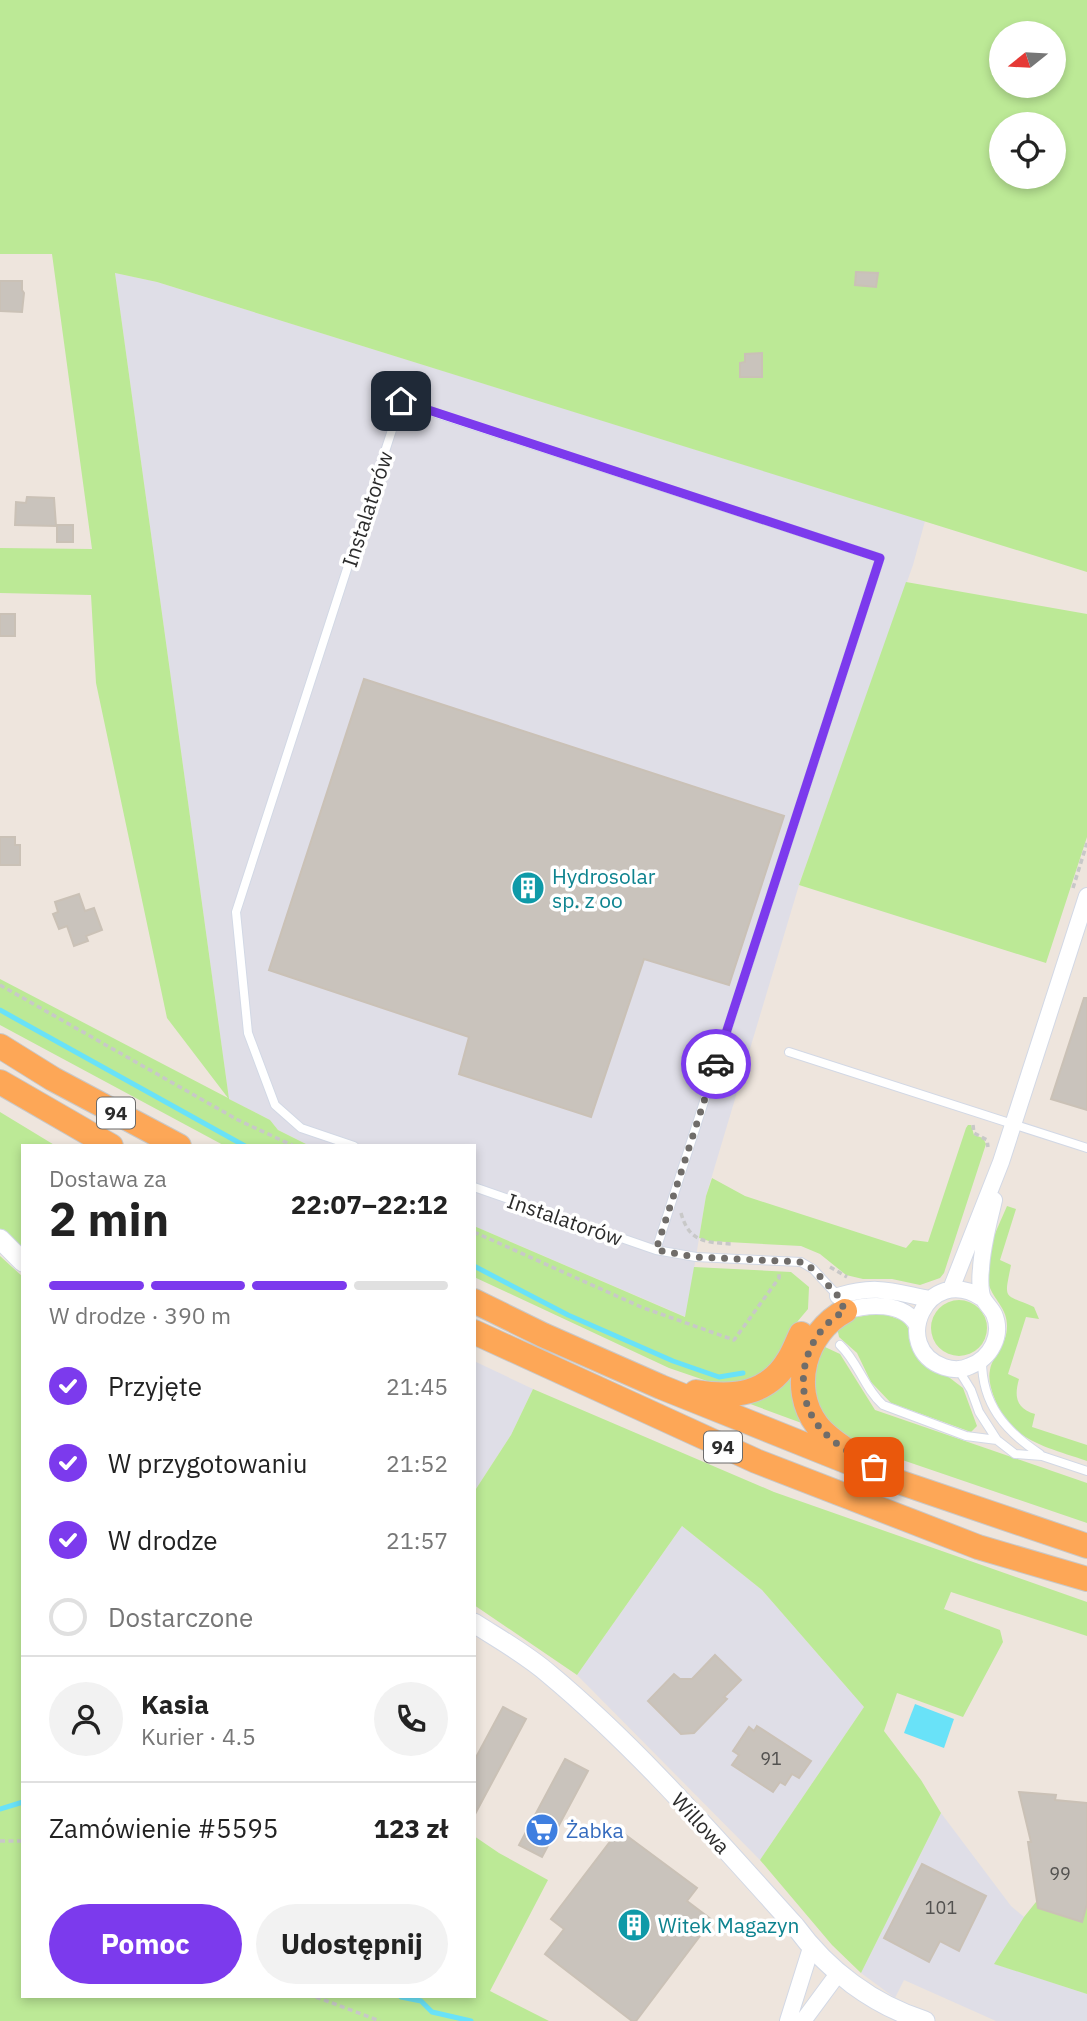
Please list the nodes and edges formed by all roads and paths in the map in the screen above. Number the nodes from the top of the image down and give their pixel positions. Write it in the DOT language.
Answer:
graph roads {
  1 [pos="1087,843"];
  2 [pos="1080,892"];
  3 [pos="0,985"];
  4 [pos="0,1046"];
  5 [pos="789,1052"];
  6 [pos="0,1082"];
  7 [pos="973,1122"];
  8 [pos="1013,1124"];
  9 [pos="108,1144"];
  10 [pos="175,1144"];
  11 [pos="290,1144"];
  12 [pos="348,1144"];
  13 [pos="1087,1148"];
  14 [pos="984,1158"];
  15 [pos="1001,1162"];
  16 [pos="476,1189"];
  17 [pos="679,1206"];
  18 [pos="476,1233"];
  19 [pos="0,1239"];
  20 [pos="732,1244"];
  21 [pos="656,1250"];
  22 [pos="21,1260"];
  23 [pos="828,1265"];
  24 [pos="779,1270"];
  25 [pos="858,1281"];
  26 [pos="951,1289"];
  27 [pos="930,1298"];
  28 [pos="982,1298"];
  29 [pos="476,1302"];
  30 [pos="841,1304"];
  31 [pos="917,1325"];
  32 [pos="476,1333"];
  33 [pos="840,1345"];
  34 [pos="982,1361"];
  35 [pos="958,1369"];
  36 [pos="661,1387"];
  37 [pos="997,1440"];
  38 [pos="1042,1456"];
  39 [pos="1087,1471"];
  40 [pos="893,1480"];
  41 [pos="1087,1546"];
  42 [pos="1087,1579"];
  43 [pos="476,1624"];
  44 [pos="0,1841"];
  45 [pos="21,1841"];
  46 [pos="811,1948"];
  47 [pos="837,1975"];
  48 [pos="319,1998"];
  49 [pos="380,2021"];
  50 [pos="788,2021"];
  51 [pos="803,2021"];
  52 [pos="925,2021"];
  1 -- 2 [label="path"];
  2 -- 8 [label="street"];
  3 -- 11 [label="path"];
  4 -- 10 [label="highway, 94"];
  5 -- 8 [label="lane"];
  6 -- 9 [label="highway, 94"];
  7 -- 14 [label="path"];
  8 -- 13 [label="lane"];
  8 -- 15 [label="street"];
  12 -- 21 [label="lane, Instalatorów"];
  15 -- 26 [label="street"];
  15 -- 28 [label="street"];
  16 -- 21 [label="lane, Instalatorów"];
  17 -- 20 [label="path"];
  18 -- 24 [label="path"];
  19 -- 22 [label="street"];
  21 -- 30 [label="lane, Instalatorów"];
  23 -- 25 [label="path"];
  26 -- 27 [label="street"];
  26 -- 28 [label="street"];
  27 -- 30 [label="street"];
  27 -- 31 [label="street"];
  28 -- 34 [label="street"];
  29 -- 36 [label="highway, 94"];
  30 -- 31 [label="street"];
  30 -- 36 [label="highway"];
  30 -- 40 [label="highway"];
  31 -- 35 [label="street"];
  32 -- 42 [label="highway, 94"];
  33 -- 37 [label="lane"];
  34 -- 35 [label="street"];
  34 -- 38 [label="lane"];
  35 -- 37 [label="lane"];
  36 -- 40 [label="highway, 94"];
  37 -- 38 [label="lane"];
  38 -- 39 [label="lane"];
  40 -- 41 [label="highway, 94"];
  43 -- 46 [label="street, Willowa"];
  44 -- 45 [label="path"];
  46 -- 47 [label="street, Willowa"];
  46 -- 50 [label="street"];
  47 -- 51 [label="street"];
  47 -- 52 [label="street, Willowa"];
  48 -- 49 [label="path"];
}
